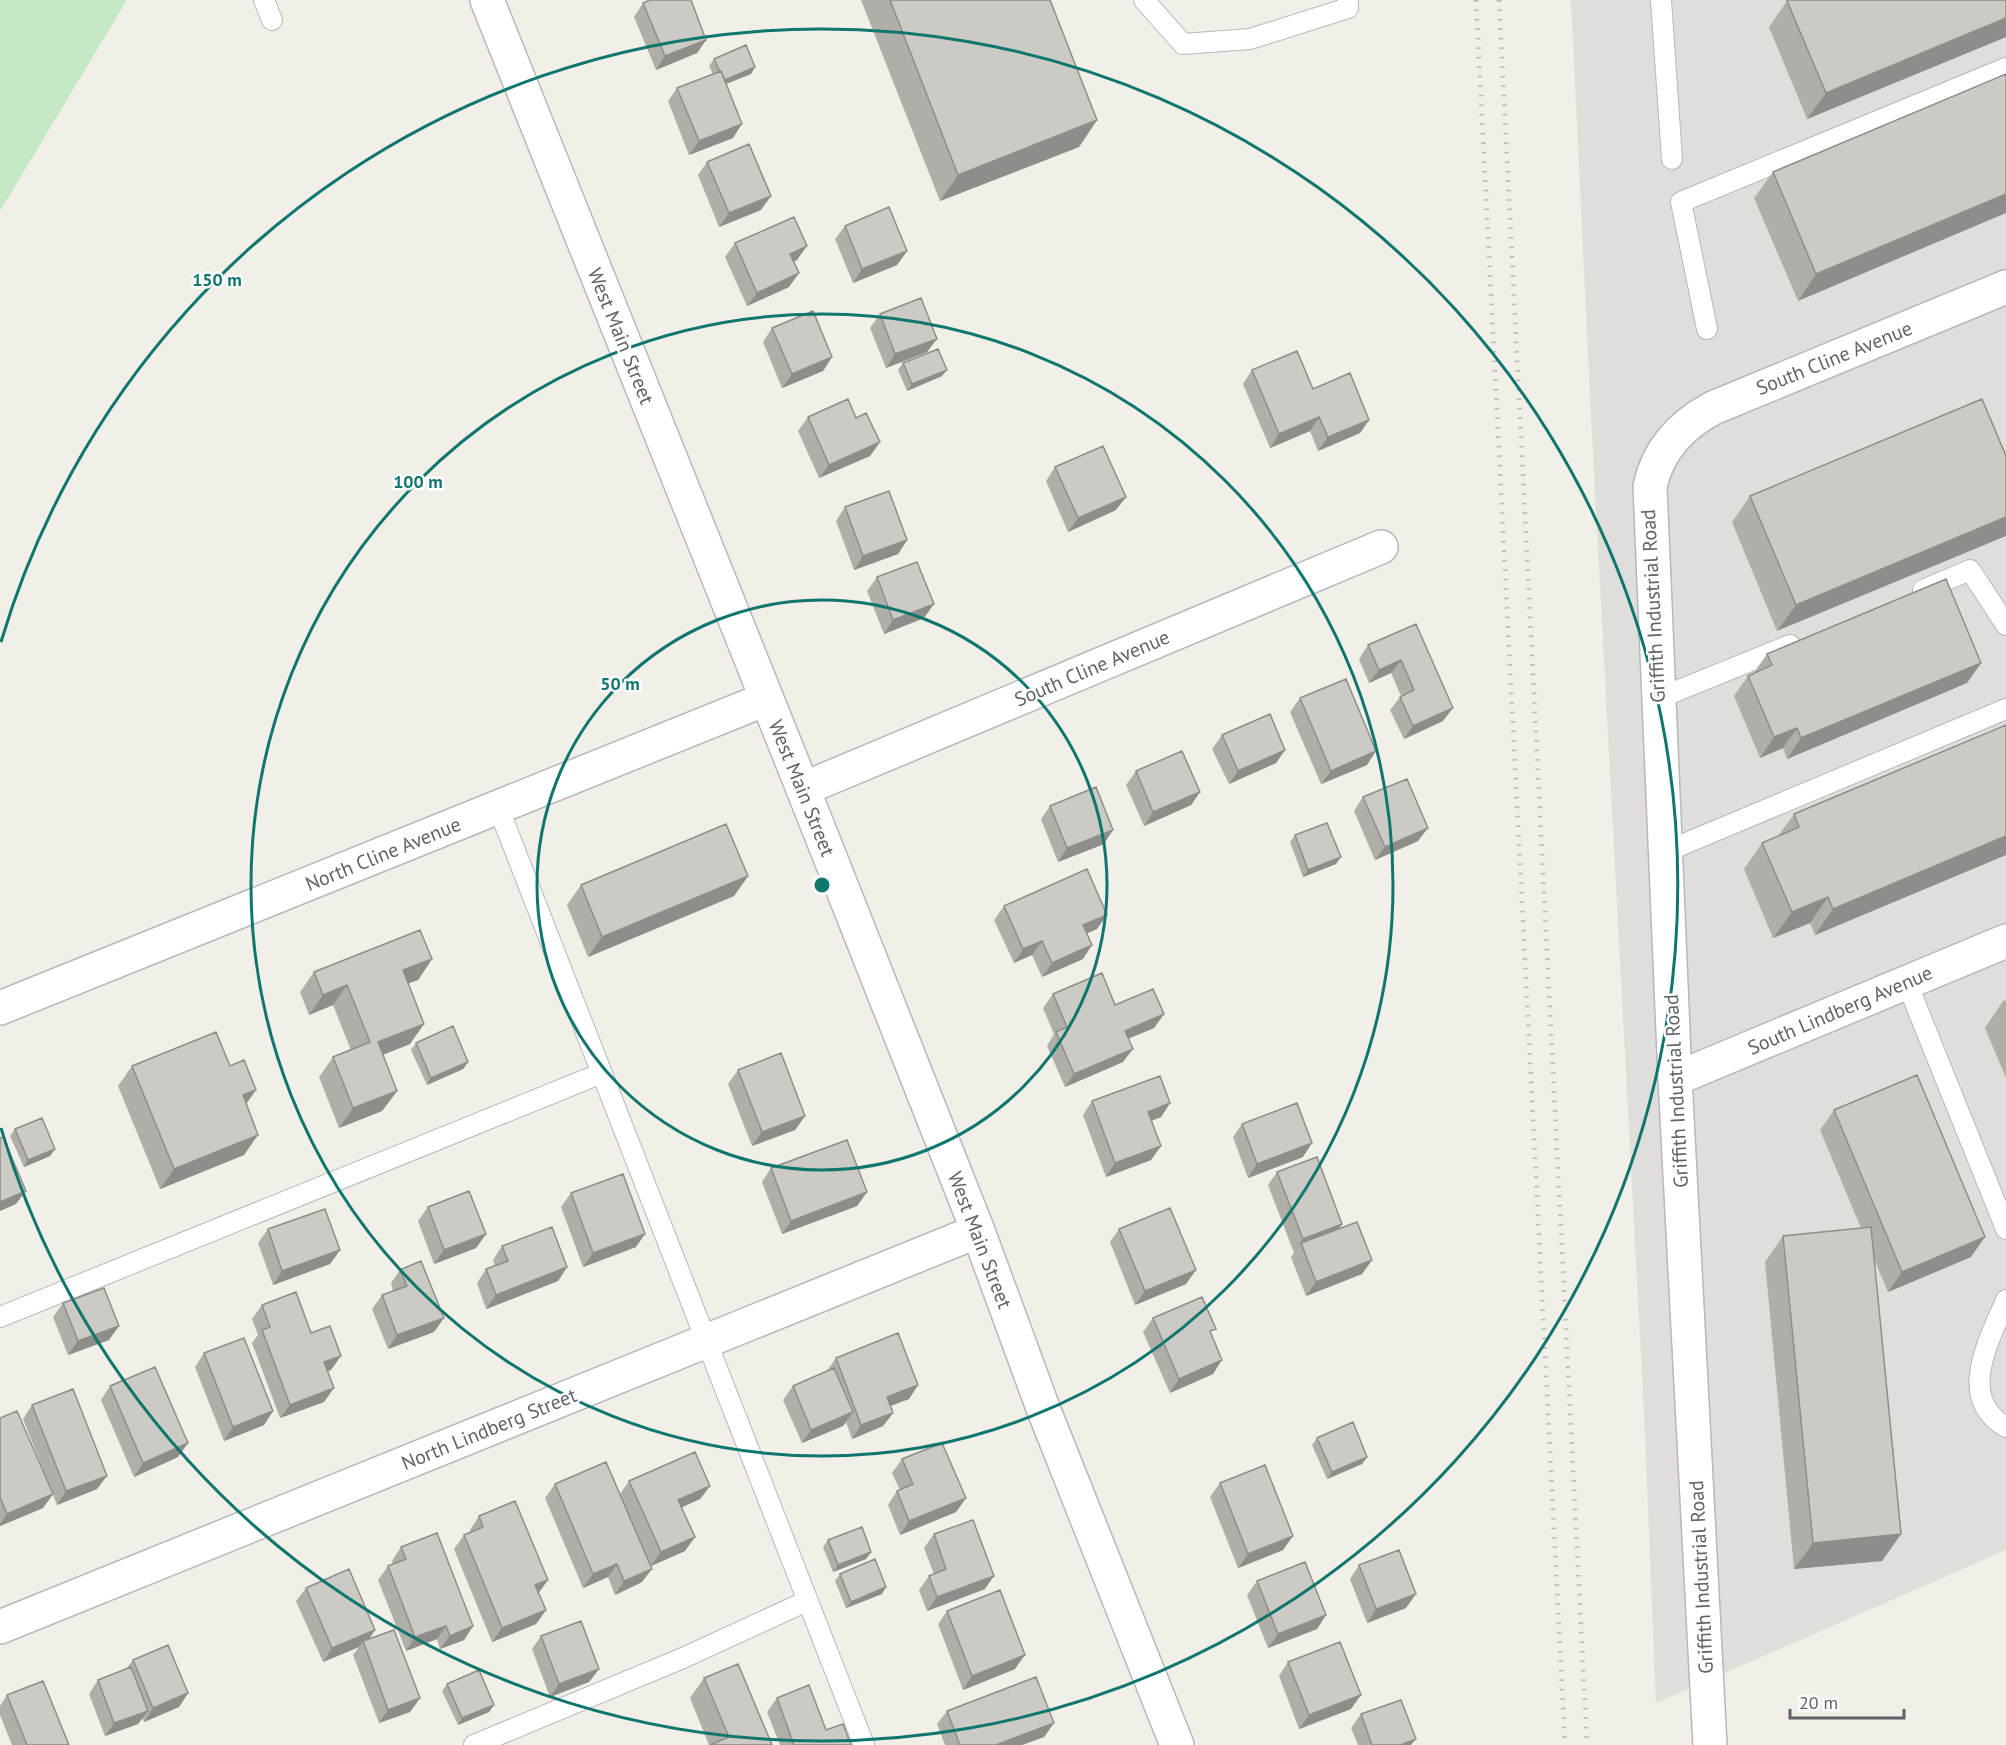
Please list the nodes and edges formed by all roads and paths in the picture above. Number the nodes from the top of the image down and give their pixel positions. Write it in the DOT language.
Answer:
graph roads {
  1 [pos="264,0"];
  2 [pos="487,0"];
  3 [pos="1144,0"];
  4 [pos="1348,0"];
  5 [pos="1662,0"];
  6 [pos="272,20"];
  7 [pos="2006,68"];
  8 [pos="1671,159"];
  9 [pos="2006,287"];
  10 [pos="1707,329"];
  11 [pos="1670,442"];
  12 [pos="1381,547"];
  13 [pos="1906,597"];
  14 [pos="2006,625"];
  15 [pos="1808,637"];
  16 [pos="766,699"];
  17 [pos="1658,699"];
  18 [pos="2006,709"];
  19 [pos="804,789"];
  20 [pos="498,807"];
  21 [pos="1665,852"];
  22 [pos="2006,941"];
  23 [pos="1906,983"];
  24 [pos="0,1008"];
  25 [pos="602,1073"];
  26 [pos="1675,1079"];
  27 [pos="2006,1229"];
  28 [pos="978,1231"];
  29 [pos="2006,1300"];
  30 [pos="0,1317"];
  31 [pos="705,1341"];
  32 [pos="2006,1427"];
  33 [pos="807,1601"];
  34 [pos="0,1627"];
  35 [pos="474,1745"];
  36 [pos="864,1745"];
  37 [pos="1177,1745"];
  38 [pos="1710,1745"];
  1 -- 6 [label="lane"];
  2 -- 16 [label="street, West Main Street"];
  3 -- 4 [label="lane"];
  5 -- 8 [label="lane"];
  7 -- 10 [label="lane"];
  9 -- 11 [label="street, South Cline Avenue"];
  11 -- 17 [label="street, Griffith Industrial Road"];
  12 -- 19 [label="street, South Cline Avenue"];
  13 -- 14 [label="lane"];
  15 -- 17 [label="lane"];
  16 -- 19 [label="street, West Main Street"];
  16 -- 20 [label="street, North Cline Avenue"];
  17 -- 21 [label="street, Griffith Industrial Road"];
  18 -- 21 [label="lane"];
  19 -- 28 [label="street, West Main Street"];
  20 -- 24 [label="street, North Cline Avenue"];
  20 -- 25 [label="lane"];
  21 -- 26 [label="street, Griffith Industrial Road"];
  22 -- 23 [label="street, South Lindberg Avenue"];
  23 -- 26 [label="street, South Lindberg Avenue"];
  23 -- 27 [label="lane"];
  25 -- 30 [label="lane"];
  25 -- 31 [label="lane"];
  26 -- 38 [label="street, Griffith Industrial Road"];
  28 -- 31 [label="street, North Lindberg Street"];
  28 -- 37 [label="street, West Main Street"];
  29 -- 32 [label="lane"];
  31 -- 33 [label="lane"];
  31 -- 34 [label="street, North Lindberg Street"];
  33 -- 35 [label="lane"];
  33 -- 36 [label="lane"];
}
